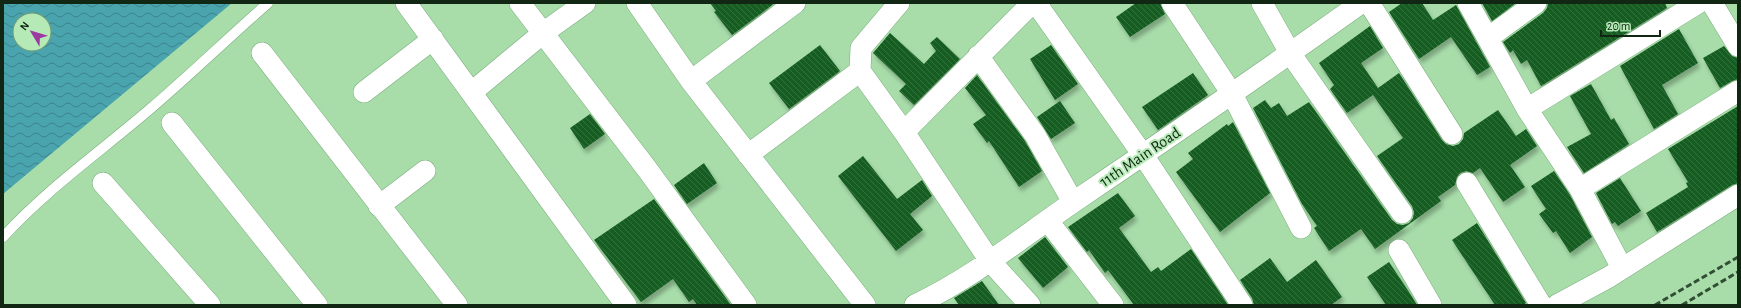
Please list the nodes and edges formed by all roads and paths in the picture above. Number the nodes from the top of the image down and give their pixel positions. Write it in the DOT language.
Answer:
graph roads {
  1 [pos="268,3"];
  2 [pos="406,3"];
  3 [pos="520,3"];
  4 [pos="585,3"];
  5 [pos="795,3"];
  6 [pos="1032,3"];
  7 [pos="1036,3"];
  8 [pos="1172,3"];
  9 [pos="1262,3"];
  10 [pos="1361,3"];
  11 [pos="1369,3"];
  12 [pos="1468,3"];
  13 [pos="1536,3"];
  14 [pos="1698,3"];
  15 [pos="1712,3"];
  16 [pos="640,4"];
  17 [pos="892,6"];
  18 [pos="543,33"];
  19 [pos="1488,38"];
  20 [pos="433,39"];
  21 [pos="1738,46"];
  22 [pos="262,53"];
  23 [pos="1290,54"];
  24 [pos="978,56"];
  25 [pos="860,71"];
  26 [pos="691,81"];
  27 [pos="1738,91"];
  28 [pos="364,92"];
  29 [pos="472,92"];
  30 [pos="1232,94"];
  31 [pos="1527,109"];
  32 [pos="172,124"];
  33 [pos="904,132"];
  34 [pos="1452,134"];
  35 [pos="748,155"];
  36 [pos="1143,155"];
  37 [pos="425,171"];
  38 [pos="103,183"];
  39 [pos="1468,183"];
  40 [pos="1580,189"];
  41 [pos="1738,195"];
  42 [pos="1073,202"];
  43 [pos="379,206"];
  44 [pos="1402,213"];
  45 [pos="1048,221"];
  46 [pos="1302,228"];
  47 [pos="3,237"];
  48 [pos="1399,250"];
  49 [pos="990,261"];
  50 [pos="1622,268"];
  51 [pos="944,298"];
  52 [pos="210,305"];
  53 [pos="317,305"];
  54 [pos="457,305"];
  55 [pos="626,305"];
  56 [pos="746,305"];
  57 [pos="865,305"];
  58 [pos="914,305"];
  59 [pos="1030,305"];
  60 [pos="1114,305"];
  61 [pos="1242,305"];
  62 [pos="1431,305"];
  63 [pos="1541,305"];
  64 [pos="1557,305"];
  1 -- 47 [label="lane"];
  2 -- 20 [label="street"];
  3 -- 18 [label="street"];
  4 -- 18 [label="street"];
  5 -- 26 [label="street"];
  6 -- 24 [label="street"];
  7 -- 36 [label="street"];
  8 -- 30 [label="street"];
  9 -- 23 [label="street"];
  10 -- 23 [label="street, 11th Main Road"];
  11 -- 34 [label="street"];
  12 -- 19 [label="street"];
  13 -- 19 [label="street"];
  14 -- 31 [label="street"];
  15 -- 21 [label="street"];
  16 -- 26 [label="street"];
  17 -- 25 [label="street"];
  18 -- 29 [label="street"];
  18 -- 56 [label="street"];
  19 -- 31 [label="street"];
  20 -- 28 [label="street"];
  20 -- 29 [label="street"];
  22 -- 43 [label="street"];
  23 -- 30 [label="street, 11th Main Road"];
  23 -- 44 [label="street"];
  24 -- 33 [label="street"];
  24 -- 42 [label="street"];
  25 -- 33 [label="street"];
  25 -- 35 [label="street"];
  26 -- 35 [label="street"];
  27 -- 40 [label="street"];
  29 -- 55 [label="street"];
  30 -- 36 [label="street, 11th Main Road"];
  30 -- 46 [label="street"];
  31 -- 40 [label="street"];
  32 -- 53 [label="street"];
  33 -- 49 [label="street"];
  35 -- 57 [label="street"];
  36 -- 42 [label="street, 11th Main Road"];
  36 -- 61 [label="street"];
  37 -- 43 [label="street"];
  38 -- 52 [label="street"];
  39 -- 63 [label="street"];
  40 -- 50 [label="street"];
  41 -- 50 [label="street"];
  42 -- 45 [label="street, 11th Main Road"];
  43 -- 54 [label="street"];
  45 -- 49 [label="street, 11th Main Road"];
  45 -- 60 [label="street"];
  48 -- 62 [label="street"];
  49 -- 51 [label="street, 11th Main Road"];
  49 -- 59 [label="street"];
  50 -- 64 [label="street"];
  51 -- 58 [label="street, 11th Main Road"];
}
